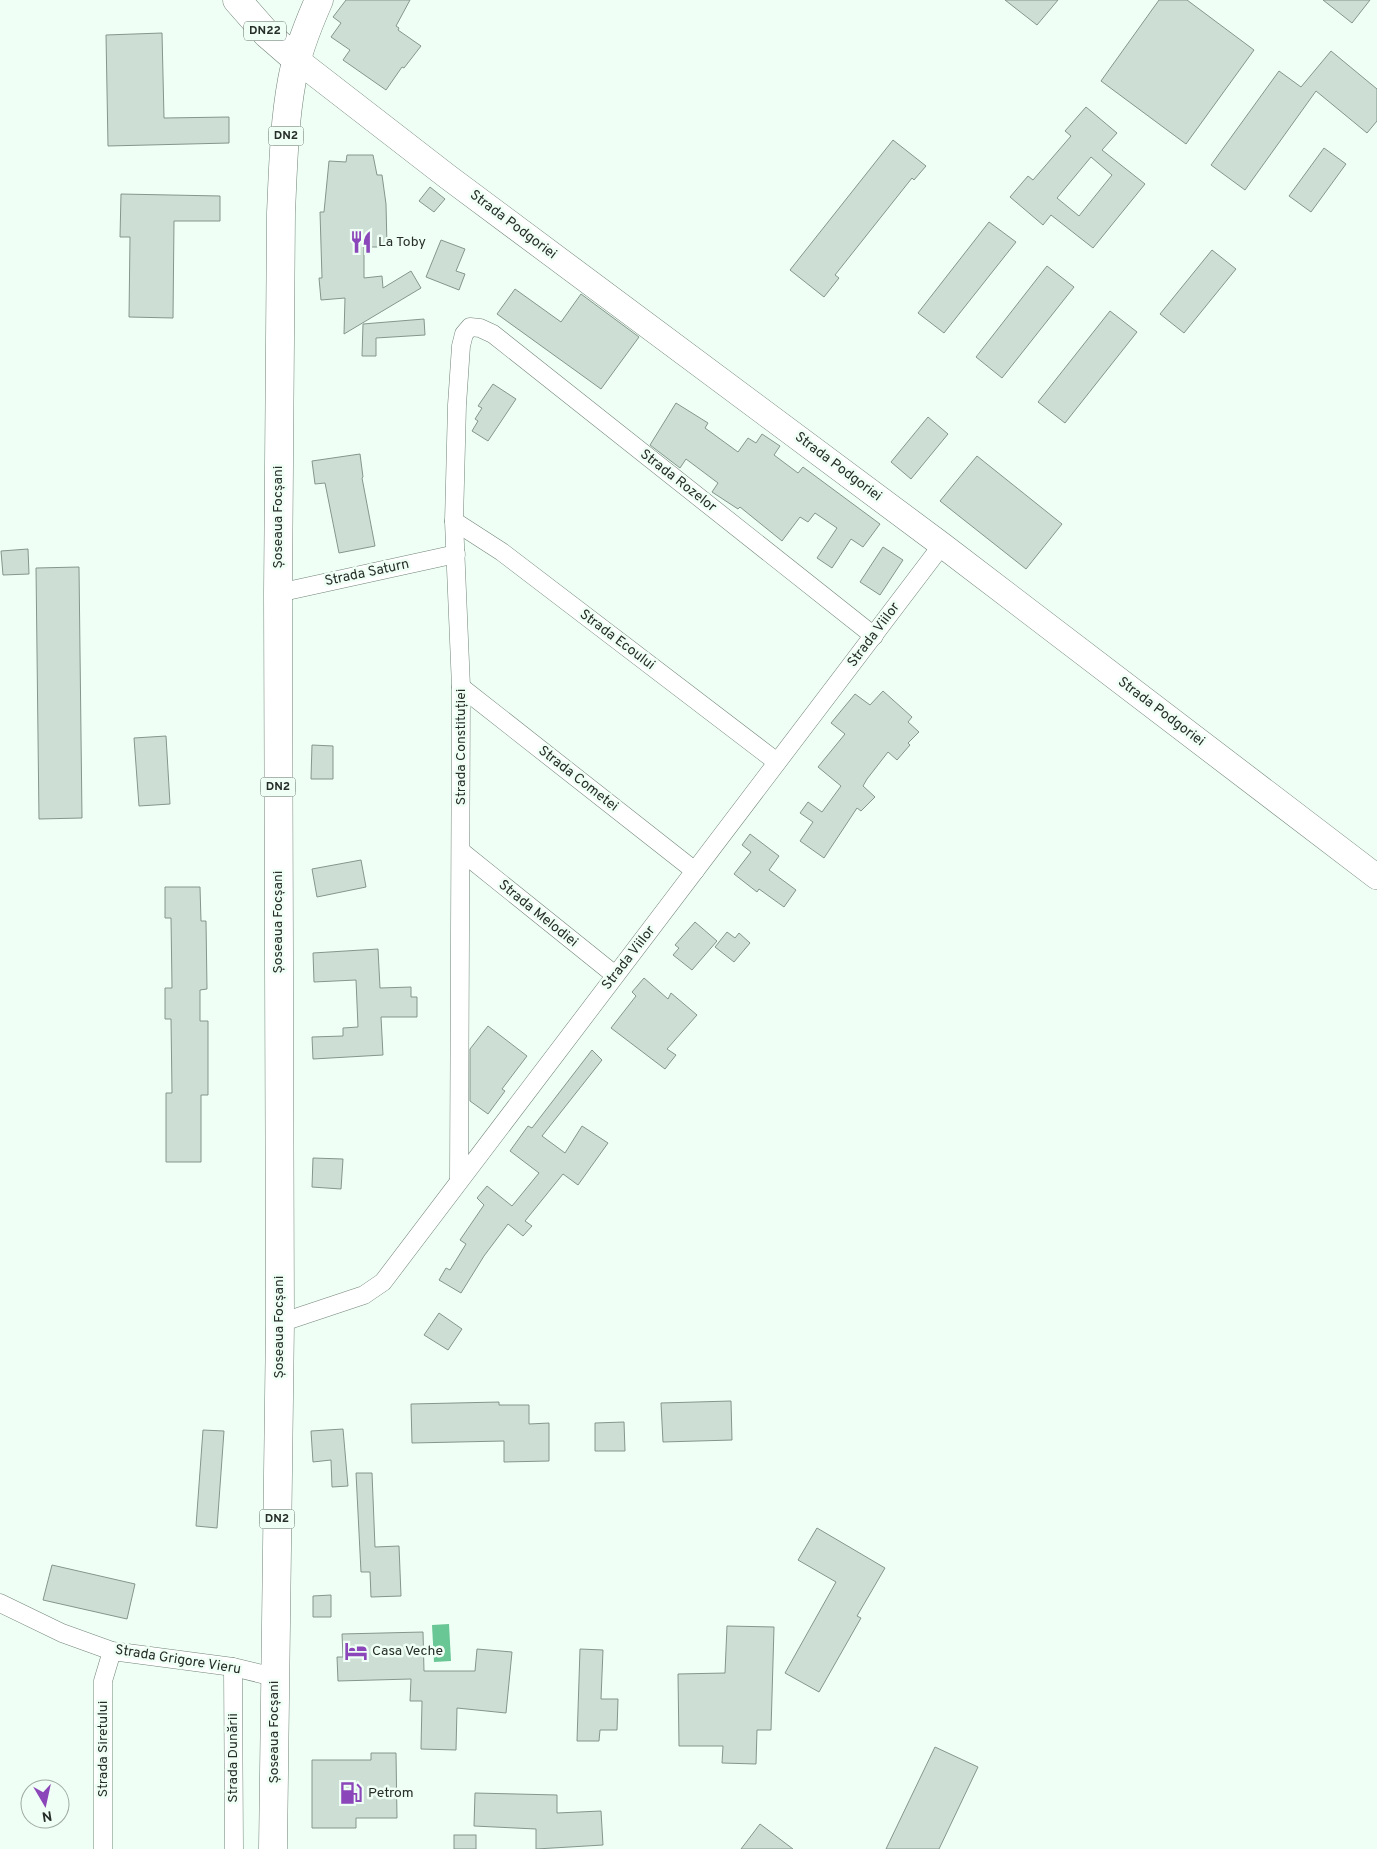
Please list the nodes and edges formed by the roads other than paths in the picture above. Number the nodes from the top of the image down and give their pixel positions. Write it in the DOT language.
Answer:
graph roads {
  1 [pos="237,0"];
  2 [pos="319,0"];
  3 [pos="296,60"];
  4 [pos="480,328"];
  5 [pos="454,521"];
  6 [pos="942,545"];
  7 [pos="456,554"];
  8 [pos="278,593"];
  9 [pos="874,636"];
  10 [pos="461,687"];
  11 [pos="777,762"];
  12 [pos="462,852"];
  13 [pos="696,871"];
  14 [pos="1377,878"];
  15 [pos="615,976"];
  16 [pos="459,1181"];
  17 [pos="280,1323"];
  18 [pos="0,1603"];
  19 [pos="112,1651"];
  20 [pos="233,1667"];
  21 [pos="274,1677"];
  22 [pos="102,1849"];
  23 [pos="234,1849"];
  24 [pos="273,1849"];
  1 -- 3 [label="main road, DN22"];
  2 -- 3 [label="main road, Șoseaua Focșani / DN2"];
  3 -- 6 [label="street, Strada Podgoriei"];
  3 -- 8 [label="main road, Șoseaua Focșani / DN2"];
  4 -- 5 [label="street, Strada Constituției"];
  4 -- 9 [label="street, Strada Rozelor"];
  5 -- 7 [label="street, Strada Constituției"];
  5 -- 11 [label="street, Strada Ecoului"];
  6 -- 9 [label="street, Strada Viilor"];
  6 -- 14 [label="street, Strada Podgoriei"];
  7 -- 8 [label="street, Strada Saturn"];
  7 -- 10 [label="street, Strada Constituției"];
  8 -- 17 [label="main road, Șoseaua Focșani / DN2"];
  9 -- 11 [label="street, Strada Viilor"];
  10 -- 12 [label="street, Strada Constituției"];
  10 -- 13 [label="street, Strada Cometei"];
  11 -- 13 [label="street, Strada Viilor"];
  12 -- 15 [label="street, Strada Melodiei"];
  12 -- 16 [label="street, Strada Constituției"];
  13 -- 15 [label="street, Strada Viilor"];
  15 -- 16 [label="street, Strada Viilor"];
  16 -- 17 [label="street, Strada Viilor"];
  17 -- 21 [label="main road, Șoseaua Focșani / DN2"];
  18 -- 19 [label="street, Strada Grigore Vieru"];
  19 -- 20 [label="street, Strada Grigore Vieru"];
  19 -- 22 [label="street, Strada Siretului"];
  20 -- 21 [label="street, Strada Grigore Vieru"];
  20 -- 23 [label="street, Strada Dunării"];
  21 -- 24 [label="main road, Șoseaua Focșani / DN2"];
}
